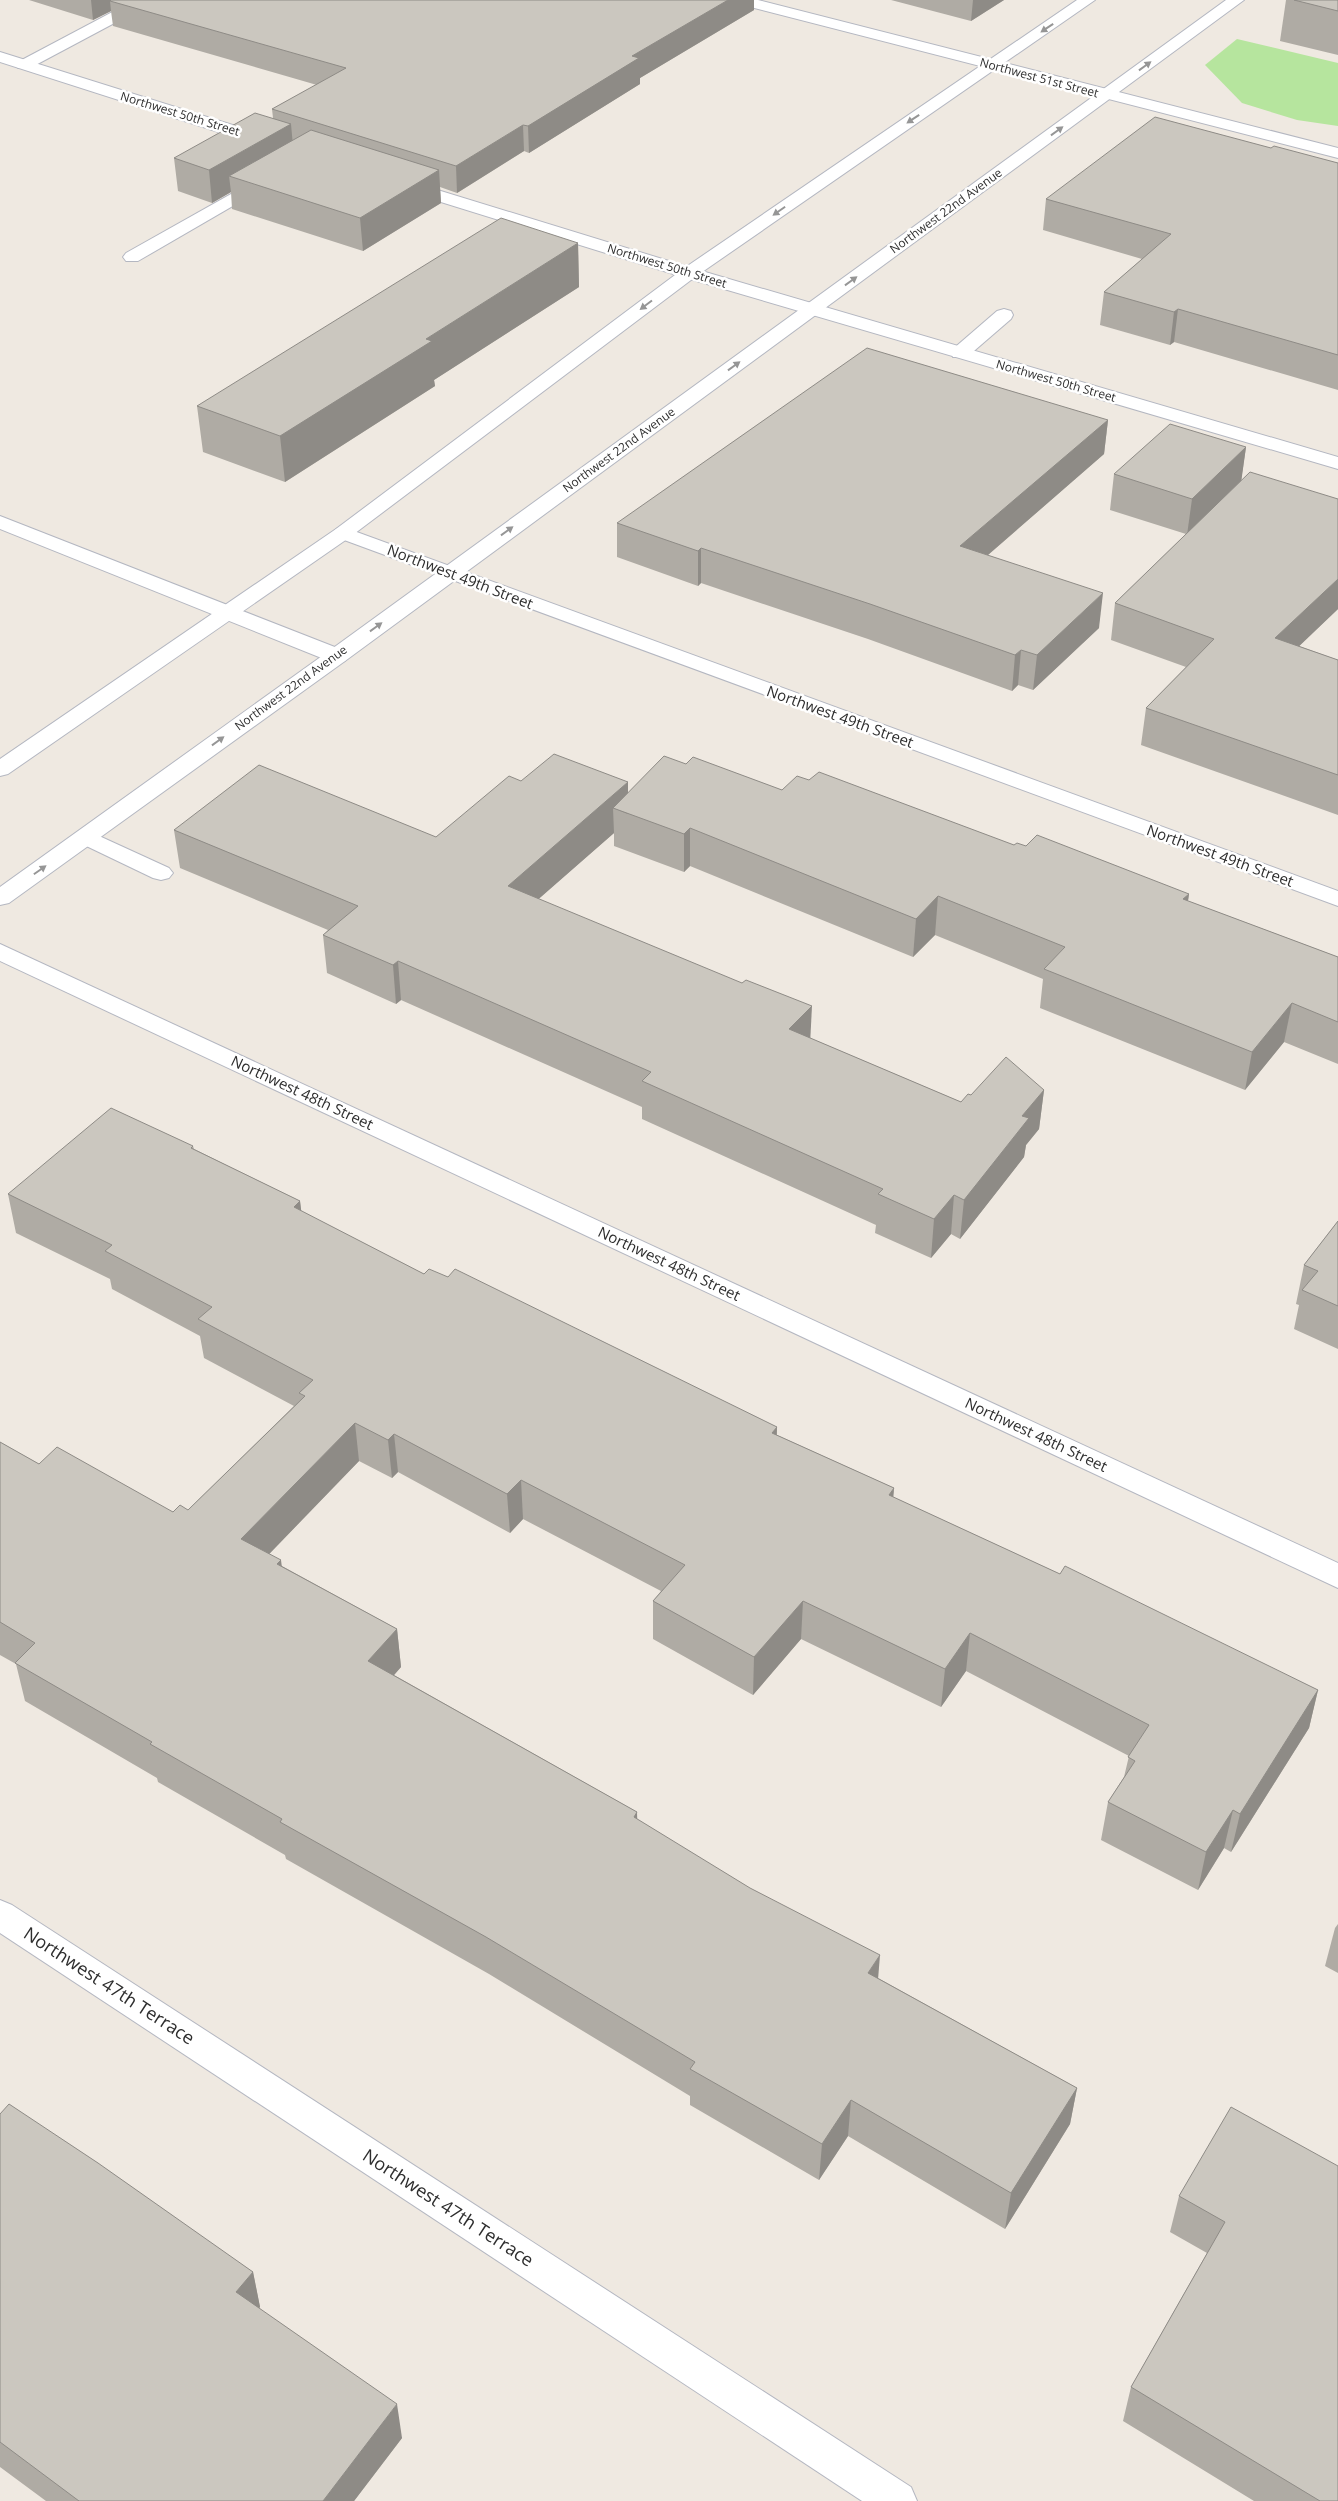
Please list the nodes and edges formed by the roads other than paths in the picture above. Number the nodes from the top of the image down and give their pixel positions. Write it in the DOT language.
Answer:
graph roads {
  1 [pos="146,0"];
  2 [pos="740,0"];
  3 [pos="1087,0"];
  4 [pos="1236,0"];
  5 [pos="0,57"];
  6 [pos="24,65"];
  7 [pos="992,65"];
  8 [pos="1106,95"];
  9 [pos="281,146"];
  10 [pos="1338,153"];
  11 [pos="276,174"];
  12 [pos="386,179"];
  13 [pos="132,257"];
  14 [pos="689,274"];
  15 [pos="812,310"];
  16 [pos="1004,315"];
  17 [pos="960,353"];
  18 [pos="1338,463"];
  19 [pos="0,522"];
  20 [pos="343,532"];
  21 [pos="448,573"];
  22 [pos="227,611"];
  23 [pos="337,656"];
  24 [pos="0,769"];
  25 [pos="86,837"];
  26 [pos="161,873"];
  27 [pos="0,898"];
  28 [pos="1338,899"];
  29 [pos="0,952"];
  30 [pos="1338,1576"];
  31 [pos="0,1915"];
  32 [pos="897,2501"];
  1 -- 6 [label="street"];
  2 -- 7 [label="street, Northwest 51st Street"];
  3 -- 7 [label="street, one-way"];
  8 -- 4 [label="street, Northwest 22nd Avenue, one-way"];
  5 -- 6 [label="street, Northwest 50th Street"];
  6 -- 9 [label="street, Northwest 50th Street"];
  7 -- 8 [label="street, Northwest 51st Street"];
  7 -- 14 [label="street, one-way"];
  8 -- 10 [label="street, Northwest 51st Street"];
  15 -- 8 [label="street, Northwest 22nd Avenue, one-way"];
  11 -- 13 [label="street"];
  12 -- 14 [label="street, Northwest 50th Street"];
  14 -- 15 [label="street, Northwest 50th Street"];
  14 -- 20 [label="street, one-way"];
  15 -- 17 [label="street, Northwest 50th Street"];
  21 -- 15 [label="street, Northwest 22nd Avenue, one-way"];
  16 -- 17 [label="street"];
  17 -- 18 [label="street, Northwest 50th Street"];
  19 -- 22 [label="street"];
  20 -- 21 [label="street, Northwest 49th Street"];
  20 -- 22 [label="street"];
  23 -- 21 [label="street, Northwest 22nd Avenue, one-way"];
  21 -- 28 [label="street, Northwest 49th Street"];
  22 -- 23 [label="street"];
  22 -- 24 [label="street"];
  25 -- 23 [label="street, Northwest 22nd Avenue, one-way"];
  25 -- 26 [label="street"];
  27 -- 25 [label="street, Northwest 22nd Avenue, one-way"];
  29 -- 30 [label="street, Northwest 48th Street"];
  31 -- 32 [label="street, Northwest 47th Terrace"];
}
